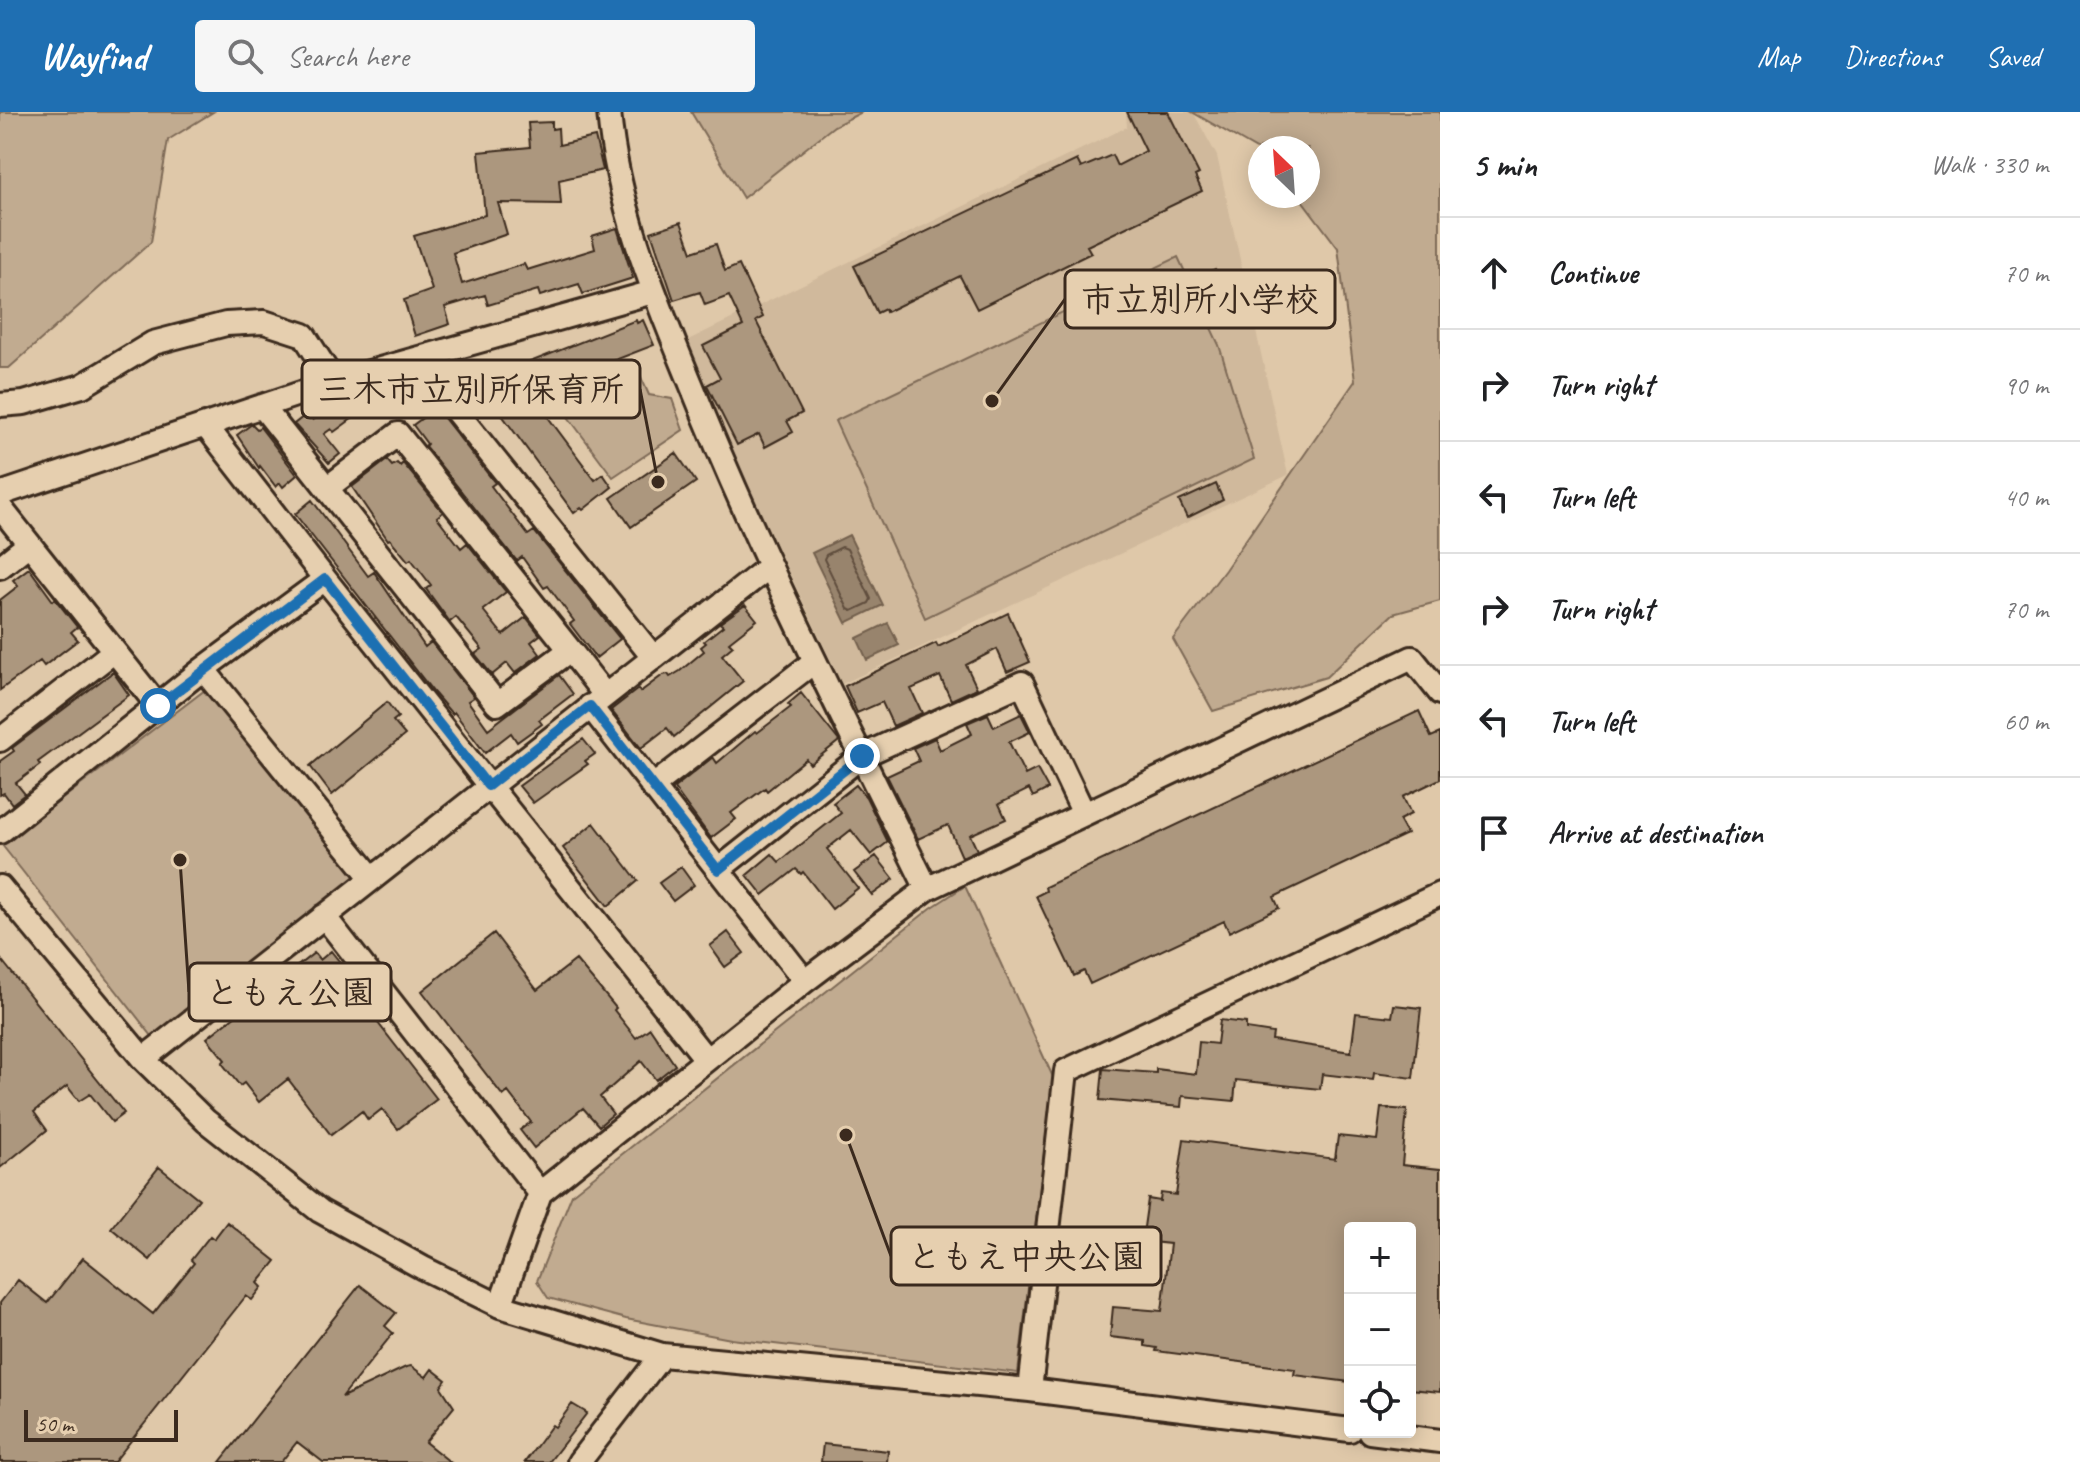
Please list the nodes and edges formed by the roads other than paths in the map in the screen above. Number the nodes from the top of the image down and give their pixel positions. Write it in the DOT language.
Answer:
graph roads {
  1 [pos="609,112"];
  2 [pos="653,292"];
  3 [pos="415,360"];
  4 [pos="334,382"];
  5 [pos="0,405"];
  6 [pos="262,406"];
  7 [pos="206,426"];
  8 [pos="327,488"];
  9 [pos="0,494"];
  10 [pos="0,507"];
  11 [pos="29,544"];
  12 [pos="0,567"];
  13 [pos="769,567"];
  14 [pos="325,579"];
  15 [pos="570,650"];
  16 [pos="113,652"];
  17 [pos="653,657"];
  18 [pos="815,661"];
  19 [pos="203,669"];
  20 [pos="1440,693"];
  21 [pos="598,700"];
  22 [pos="158,706"];
  23 [pos="0,740"];
  24 [pos="862,756"];
  25 [pos="488,786"];
  26 [pos="652,787"];
  27 [pos="1084,814"];
  28 [pos="0,832"];
  29 [pos="718,870"];
  30 [pos="372,878"];
  31 [pos="0,887"];
  32 [pos="927,889"];
  33 [pos="1440,894"];
  34 [pos="324,916"];
  35 [pos="805,981"];
  36 [pos="143,1059"];
  37 [pos="706,1059"];
  38 [pos="540,1193"];
  39 [pos="500,1306"];
  40 [pos="662,1355"];
  41 [pos="1030,1390"];
  42 [pos="1344,1429"];
  43 [pos="1416,1438"];
  44 [pos="1440,1441"];
  45 [pos="579,1462"];
  1 -- 2 [label="street"];
  2 -- 3 [label="street"];
  2 -- 13 [label="street"];
  3 -- 4 [label="street"];
  3 -- 17 [label="street"];
  4 -- 5 [label="street"];
  4 -- 6 [label="street"];
  6 -- 7 [label="street"];
  6 -- 8 [label="street"];
  7 -- 9 [label="street"];
  7 -- 14 [label="street"];
  8 -- 15 [label="street"];
  8 -- 15 [label="street"];
  10 -- 11 [label="street"];
  11 -- 12 [label="street"];
  11 -- 16 [label="street"];
  13 -- 17 [label="street"];
  13 -- 18 [label="street"];
  14 -- 19 [label="street"];
  14 -- 25 [label="street"];
  15 -- 21 [label="street"];
  16 -- 22 [label="street"];
  16 -- 23 [label="street"];
  17 -- 21 [label="street"];
  18 -- 24 [label="street"];
  18 -- 26 [label="street"];
  19 -- 22 [label="street"];
  19 -- 30 [label="street"];
  20 -- 27 [label="street"];
  21 -- 25 [label="street"];
  21 -- 26 [label="street"];
  22 -- 28 [label="street"];
  24 -- 27 [label="street"];
  24 -- 29 [label="street"];
  24 -- 32 [label="street"];
  25 -- 30 [label="street"];
  25 -- 37 [label="street"];
  26 -- 29 [label="street"];
  27 -- 32 [label="street"];
  29 -- 35 [label="street"];
  30 -- 34 [label="street"];
  31 -- 36 [label="street"];
  32 -- 35 [label="street"];
  33 -- 41 [label="street"];
  34 -- 36 [label="street"];
  34 -- 38 [label="street"];
  35 -- 37 [label="street"];
  36 -- 39 [label="street"];
  37 -- 38 [label="street"];
  38 -- 39 [label="street"];
  39 -- 40 [label="street"];
  40 -- 41 [label="street"];
  40 -- 45 [label="street"];
  41 -- 42 [label="street"];
  43 -- 44 [label="street"];
}
